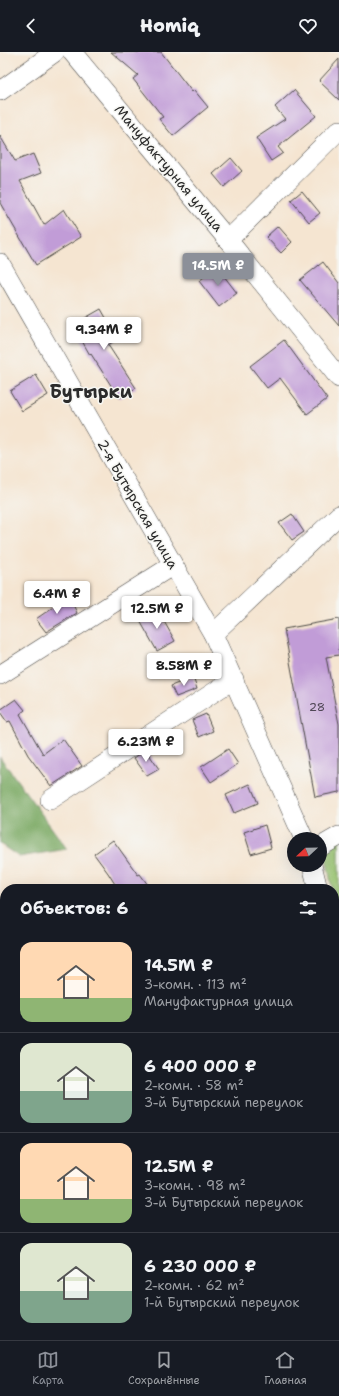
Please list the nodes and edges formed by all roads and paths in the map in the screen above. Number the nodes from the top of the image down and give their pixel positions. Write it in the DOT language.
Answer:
graph roads {
  1 [pos="55,52"];
  2 [pos="72,52"];
  3 [pos="0,91"];
  4 [pos="339,130"];
  5 [pos="228,240"];
  6 [pos="0,263"];
  7 [pos="5,284"];
  8 [pos="339,378"];
  9 [pos="339,514"];
  10 [pos="173,565"];
  11 [pos="214,634"];
  12 [pos="0,675"];
  13 [pos="234,679"];
  14 [pos="50,800"];
  15 [pos="301,832"];
  16 [pos="339,836"];
  17 [pos="327,843"];
  18 [pos="314,872"];
  19 [pos="317,884"];
  1 -- 3 [label="street"];
  2 -- 5 [label="street, Мануфактурная улица"];
  4 -- 5 [label="street"];
  5 -- 8 [label="street, Мануфактурная улица"];
  6 -- 7 [label="street, 2-я Бутырская улица"];
  7 -- 10 [label="street, 2-я Бутырская улица"];
  9 -- 11 [label="street"];
  10 -- 11 [label="street, 2-я Бутырская улица"];
  10 -- 12 [label="street"];
  11 -- 13 [label="street, 2-я Бутырская улица"];
  13 -- 14 [label="street"];
  13 -- 15 [label="street, 2-я Бутырская улица"];
  16 -- 17 [label="street"];
  18 -- 19 [label="street"];
}
